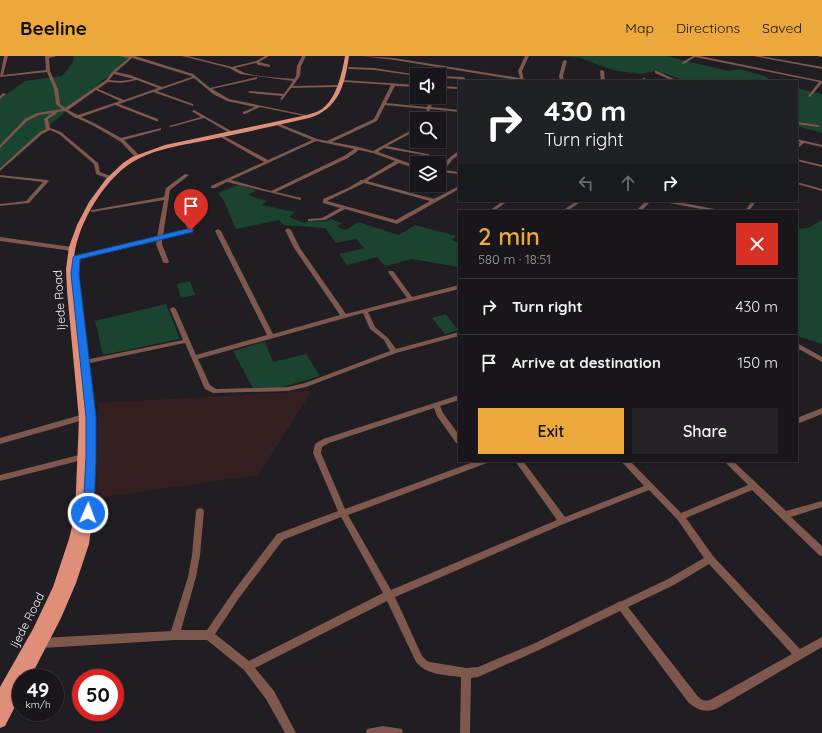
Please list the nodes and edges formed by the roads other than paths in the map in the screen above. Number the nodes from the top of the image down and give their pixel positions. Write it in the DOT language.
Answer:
graph roads {
  1 [pos="6,56"];
  2 [pos="47,56"];
  3 [pos="55,56"];
  4 [pos="121,56"];
  5 [pos="184,56"];
  6 [pos="267,56"];
  7 [pos="304,56"];
  8 [pos="347,56"];
  9 [pos="350,56"];
  10 [pos="364,56"];
  11 [pos="527,56"];
  12 [pos="695,56"];
  13 [pos="755,56"];
  14 [pos="133,57"];
  15 [pos="565,61"];
  16 [pos="257,62"];
  17 [pos="683,63"];
  18 [pos="269,66"];
  19 [pos="232,68"];
  20 [pos="349,68"];
  21 [pos="822,68"];
  22 [pos="48,71"];
  23 [pos="602,71"];
  24 [pos="656,72"];
  25 [pos="113,73"];
  26 [pos="410,74"];
  27 [pos="1,75"];
  28 [pos="196,77"];
  29 [pos="260,77"];
  30 [pos="446,77"];
  31 [pos="138,80"];
  32 [pos="296,80"];
  33 [pos="462,80"];
  34 [pos="522,80"];
  35 [pos="562,80"];
  36 [pos="603,80"];
  37 [pos="674,80"];
  38 [pos="106,81"];
  39 [pos="821,82"];
  40 [pos="341,84"];
  41 [pos="393,85"];
  42 [pos="410,86"];
  43 [pos="291,87"];
  44 [pos="446,87"];
  45 [pos="161,88"];
  46 [pos="458,88"];
  47 [pos="95,89"];
  48 [pos="209,89"];
  49 [pos="153,91"];
  50 [pos="250,92"];
  51 [pos="0,94"];
  52 [pos="285,95"];
  53 [pos="810,96"];
  54 [pos="0,98"];
  55 [pos="282,100"];
  56 [pos="123,101"];
  57 [pos="116,104"];
  58 [pos="192,104"];
  59 [pos="385,104"];
  60 [pos="430,104"];
  61 [pos="260,106"];
  62 [pos="429,108"];
  63 [pos="63,110"];
  64 [pos="194,111"];
  65 [pos="458,111"];
  66 [pos="428,112"];
  67 [pos="244,113"];
  68 [pos="76,116"];
  69 [pos="309,116"];
  70 [pos="204,117"];
  71 [pos="157,120"];
  72 [pos="798,123"];
  73 [pos="279,125"];
  74 [pos="171,126"];
  75 [pos="818,126"];
  76 [pos="48,129"];
  77 [pos="160,129"];
  78 [pos="410,132"];
  79 [pos="232,133"];
  80 [pos="223,137"];
  81 [pos="120,140"];
  82 [pos="316,140"];
  83 [pos="798,140"];
  84 [pos="804,141"];
  85 [pos="328,142"];
  86 [pos="822,146"];
  87 [pos="0,147"];
  88 [pos="383,147"];
  89 [pos="798,147"];
  90 [pos="359,148"];
  91 [pos="374,152"];
  92 [pos="458,154"];
  93 [pos="427,155"];
  94 [pos="138,157"];
  95 [pos="798,160"];
  96 [pos="399,161"];
  97 [pos="268,162"];
  98 [pos="446,164"];
  99 [pos="410,165"];
  100 [pos="822,166"];
  101 [pos="0,170"];
  102 [pos="446,172"];
  103 [pos="458,173"];
  104 [pos="187,175"];
  105 [pos="0,176"];
  106 [pos="111,178"];
  107 [pos="228,181"];
  108 [pos="362,181"];
  109 [pos="798,183"];
  110 [pos="213,186"];
  111 [pos="458,188"];
  112 [pos="822,190"];
  113 [pos="272,192"];
  114 [pos="167,198"];
  115 [pos="299,199"];
  116 [pos="435,201"];
  117 [pos="504,202"];
  118 [pos="578,202"];
  119 [pos="648,202"];
  120 [pos="670,202"];
  121 [pos="0,205"];
  122 [pos="345,207"];
  123 [pos="492,210"];
  124 [pos="566,210"];
  125 [pos="639,210"];
  126 [pos="714,210"];
  127 [pos="92,211"];
  128 [pos="310,220"];
  129 [pos="190,225"];
  130 [pos="288,230"];
  131 [pos="218,231"];
  132 [pos="160,238"];
  133 [pos="0,239"];
  134 [pos="72,249"];
  135 [pos="76,258"];
  136 [pos="166,262"];
  137 [pos="391,272"];
  138 [pos="458,287"];
  139 [pos="411,299"];
  140 [pos="173,309"];
  141 [pos="365,311"];
  142 [pos="344,316"];
  143 [pos="458,334"];
  144 [pos="271,337"];
  145 [pos="187,340"];
  146 [pos="798,346"];
  147 [pos="394,352"];
  148 [pos="194,358"];
  149 [pos="822,360"];
  150 [pos="85,362"];
  151 [pos="84,386"];
  152 [pos="458,397"];
  153 [pos="436,405"];
  154 [pos="822,411"];
  155 [pos="84,417"];
  156 [pos="798,421"];
  157 [pos="458,440"];
  158 [pos="0,441"];
  159 [pos="83,457"];
  160 [pos="520,462"];
  161 [pos="626,462"];
  162 [pos="729,462"];
  163 [pos="474,463"];
  164 [pos="0,478"];
  165 [pos="753,486"];
  166 [pos="649,487"];
  167 [pos="822,504"];
  168 [pos="200,511"];
  169 [pos="343,513"];
  170 [pos="785,515"];
  171 [pos="680,517"];
  172 [pos="563,521"];
  173 [pos="822,552"];
  174 [pos="710,559"];
  175 [pos="389,595"];
  176 [pos="621,605"];
  177 [pos="175,635"];
  178 [pos="209,635"];
  179 [pos="822,642"];
  180 [pos="42,643"];
  181 [pos="799,655"];
  182 [pos="248,667"];
  183 [pos="28,669"];
  184 [pos="466,673"];
  185 [pos="12,699"];
  186 [pos="0,700"];
  187 [pos="0,721"];
  188 [pos="291,733"];
  189 [pos="371,733"];
  190 [pos="398,733"];
  191 [pos="465,733"];
  1 -- 27 [label="street"];
  2 -- 3 [label="street"];
  2 -- 22 [label="street"];
  4 -- 14 [label="street"];
  5 -- 19 [label="street"];
  6 -- 16 [label="street"];
  7 -- 32 [label="street"];
  8 -- 40 [label="main road, Ijede Road"];
  9 -- 20 [label="main road, Ijede Road"];
  10 -- 34 [label="street"];
  11 -- 34 [label="street"];
  12 -- 17 [label="street"];
  12 -- 39 [label="street"];
  13 -- 21 [label="street"];
  14 -- 25 [label="street"];
  14 -- 28 [label="street"];
  15 -- 35 [label="street"];
  16 -- 18 [label="street"];
  16 -- 19 [label="street"];
  19 -- 29 [label="street"];
  20 -- 26 [label="street"];
  20 -- 40 [label="main road, Ijede Road"];
  22 -- 27 [label="street"];
  22 -- 63 [label="street"];
  23 -- 36 [label="street"];
  24 -- 37 [label="street"];
  25 -- 31 [label="street"];
  25 -- 38 [label="street"];
  28 -- 45 [label="street"];
  28 -- 48 [label="street"];
  29 -- 32 [label="street"];
  29 -- 48 [label="street"];
  30 -- 33 [label="street"];
  31 -- 38 [label="street"];
  31 -- 45 [label="street"];
  32 -- 43 [label="street"];
  38 -- 47 [label="street"];
  39 -- 53 [label="street"];
  40 -- 41 [label="street"];
  40 -- 43 [label="street"];
  40 -- 69 [label="main road, Ijede Road"];
  40 -- 73 [label="main road, Ijede Road"];
  41 -- 42 [label="street"];
  41 -- 59 [label="street"];
  43 -- 52 [label="street"];
  44 -- 46 [label="street"];
  45 -- 49 [label="street"];
  47 -- 56 [label="street"];
  47 -- 63 [label="street"];
  48 -- 61 [label="street"];
  49 -- 56 [label="street"];
  49 -- 58 [label="street"];
  50 -- 52 [label="street"];
  51 -- 54 [label="street"];
  52 -- 55 [label="street"];
  56 -- 57 [label="street"];
  57 -- 68 [label="street"];
  57 -- 71 [label="street"];
  59 -- 62 [label="street"];
  59 -- 85 [label="street"];
  60 -- 62 [label="street"];
  61 -- 67 [label="street"];
  61 -- 69 [label="street"];
  62 -- 65 [label="street"];
  62 -- 66 [label="street"];
  63 -- 68 [label="street"];
  63 -- 76 [label="street"];
  63 -- 87 [label="street"];
  64 -- 70 [label="street"];
  68 -- 81 [label="street"];
  69 -- 79 [label="main road, Ijede Road"];
  70 -- 74 [label="street"];
  70 -- 79 [label="street"];
  72 -- 75 [label="street"];
  73 -- 80 [label="main road, Ijede Road"];
  73 -- 82 [label="street"];
  76 -- 101 [label="street"];
  76 -- 106 [label="street"];
  77 -- 81 [label="street"];
  78 -- 88 [label="street"];
  79 -- 94 [label="main road, Ijede Road"];
  80 -- 97 [label="street"];
  80 -- 127 [label="main road, Ijede Road"];
  81 -- 94 [label="street"];
  82 -- 85 [label="street"];
  82 -- 97 [label="street"];
  83 -- 84 [label="street"];
  84 -- 86 [label="street"];
  84 -- 89 [label="street"];
  85 -- 90 [label="street"];
  88 -- 91 [label="street"];
  88 -- 93 [label="street"];
  90 -- 91 [label="street"];
  90 -- 113 [label="street"];
  91 -- 96 [label="street"];
  92 -- 98 [label="street"];
  94 -- 106 [label="main road, Ijede Road"];
  95 -- 100 [label="street"];
  96 -- 99 [label="street"];
  96 -- 108 [label="street"];
  97 -- 107 [label="street"];
  102 -- 103 [label="street"];
  104 -- 114 [label="street"];
  105 -- 121 [label="street"];
  106 -- 134 [label="main road, Ijede Road"];
  107 -- 110 [label="street"];
  107 -- 113 [label="street"];
  108 -- 116 [label="street"];
  108 -- 122 [label="street"];
  109 -- 112 [label="street"];
  111 -- 116 [label="street"];
  113 -- 115 [label="street"];
  114 -- 127 [label="street"];
  114 -- 132 [label="street"];
  116 -- 122 [label="street"];
  117 -- 123 [label="street"];
  118 -- 124 [label="street"];
  119 -- 125 [label="street"];
  120 -- 126 [label="street"];
  122 -- 128 [label="street"];
  127 -- 135 [label="main road, Ijede Road"];
  129 -- 132 [label="street"];
  130 -- 142 [label="street"];
  131 -- 144 [label="street"];
  132 -- 135 [label="street"];
  132 -- 136 [label="street"];
  133 -- 134 [label="street"];
  134 -- 151 [label="main road, Ijede Road"];
  135 -- 150 [label="main road, Ijede Road"];
  137 -- 139 [label="street"];
  138 -- 139 [label="street"];
  139 -- 141 [label="street"];
  140 -- 145 [label="street"];
  141 -- 142 [label="street"];
  141 -- 147 [label="street"];
  142 -- 144 [label="street"];
  143 -- 147 [label="street"];
  144 -- 148 [label="street"];
  145 -- 148 [label="street"];
  145 -- 150 [label="street"];
  146 -- 149 [label="street"];
  147 -- 148 [label="street"];
  150 -- 151 [label="main road, Ijede Road"];
  151 -- 155 [label="main road, Ijede Road"];
  151 -- 180 [label="main road, Ijede Road"];
  152 -- 153 [label="street"];
  153 -- 157 [label="street"];
  153 -- 169 [label="street"];
  154 -- 156 [label="street"];
  155 -- 158 [label="street"];
  155 -- 159 [label="main road, Ijede Road"];
  159 -- 164 [label="street"];
  159 -- 186 [label="main road, Ijede Road"];
  160 -- 172 [label="street"];
  161 -- 166 [label="street"];
  162 -- 165 [label="street"];
  163 -- 169 [label="street"];
  165 -- 170 [label="street"];
  165 -- 171 [label="street"];
  166 -- 171 [label="street"];
  166 -- 172 [label="street"];
  167 -- 170 [label="street"];
  168 -- 177 [label="street"];
  169 -- 175 [label="street"];
  169 -- 178 [label="street"];
  170 -- 173 [label="street"];
  171 -- 174 [label="street"];
  172 -- 175 [label="street"];
  174 -- 176 [label="street"];
  174 -- 181 [label="street"];
  175 -- 182 [label="street"];
  175 -- 184 [label="street"];
  176 -- 181 [label="street"];
  176 -- 184 [label="street"];
  177 -- 178 [label="street"];
  177 -- 180 [label="street"];
  178 -- 182 [label="street"];
  179 -- 181 [label="street"];
  180 -- 183 [label="main road, Ijede Road"];
  182 -- 188 [label="street"];
  184 -- 191 [label="street"];
  185 -- 187 [label="main road"];
  189 -- 190 [label="street"];
}
